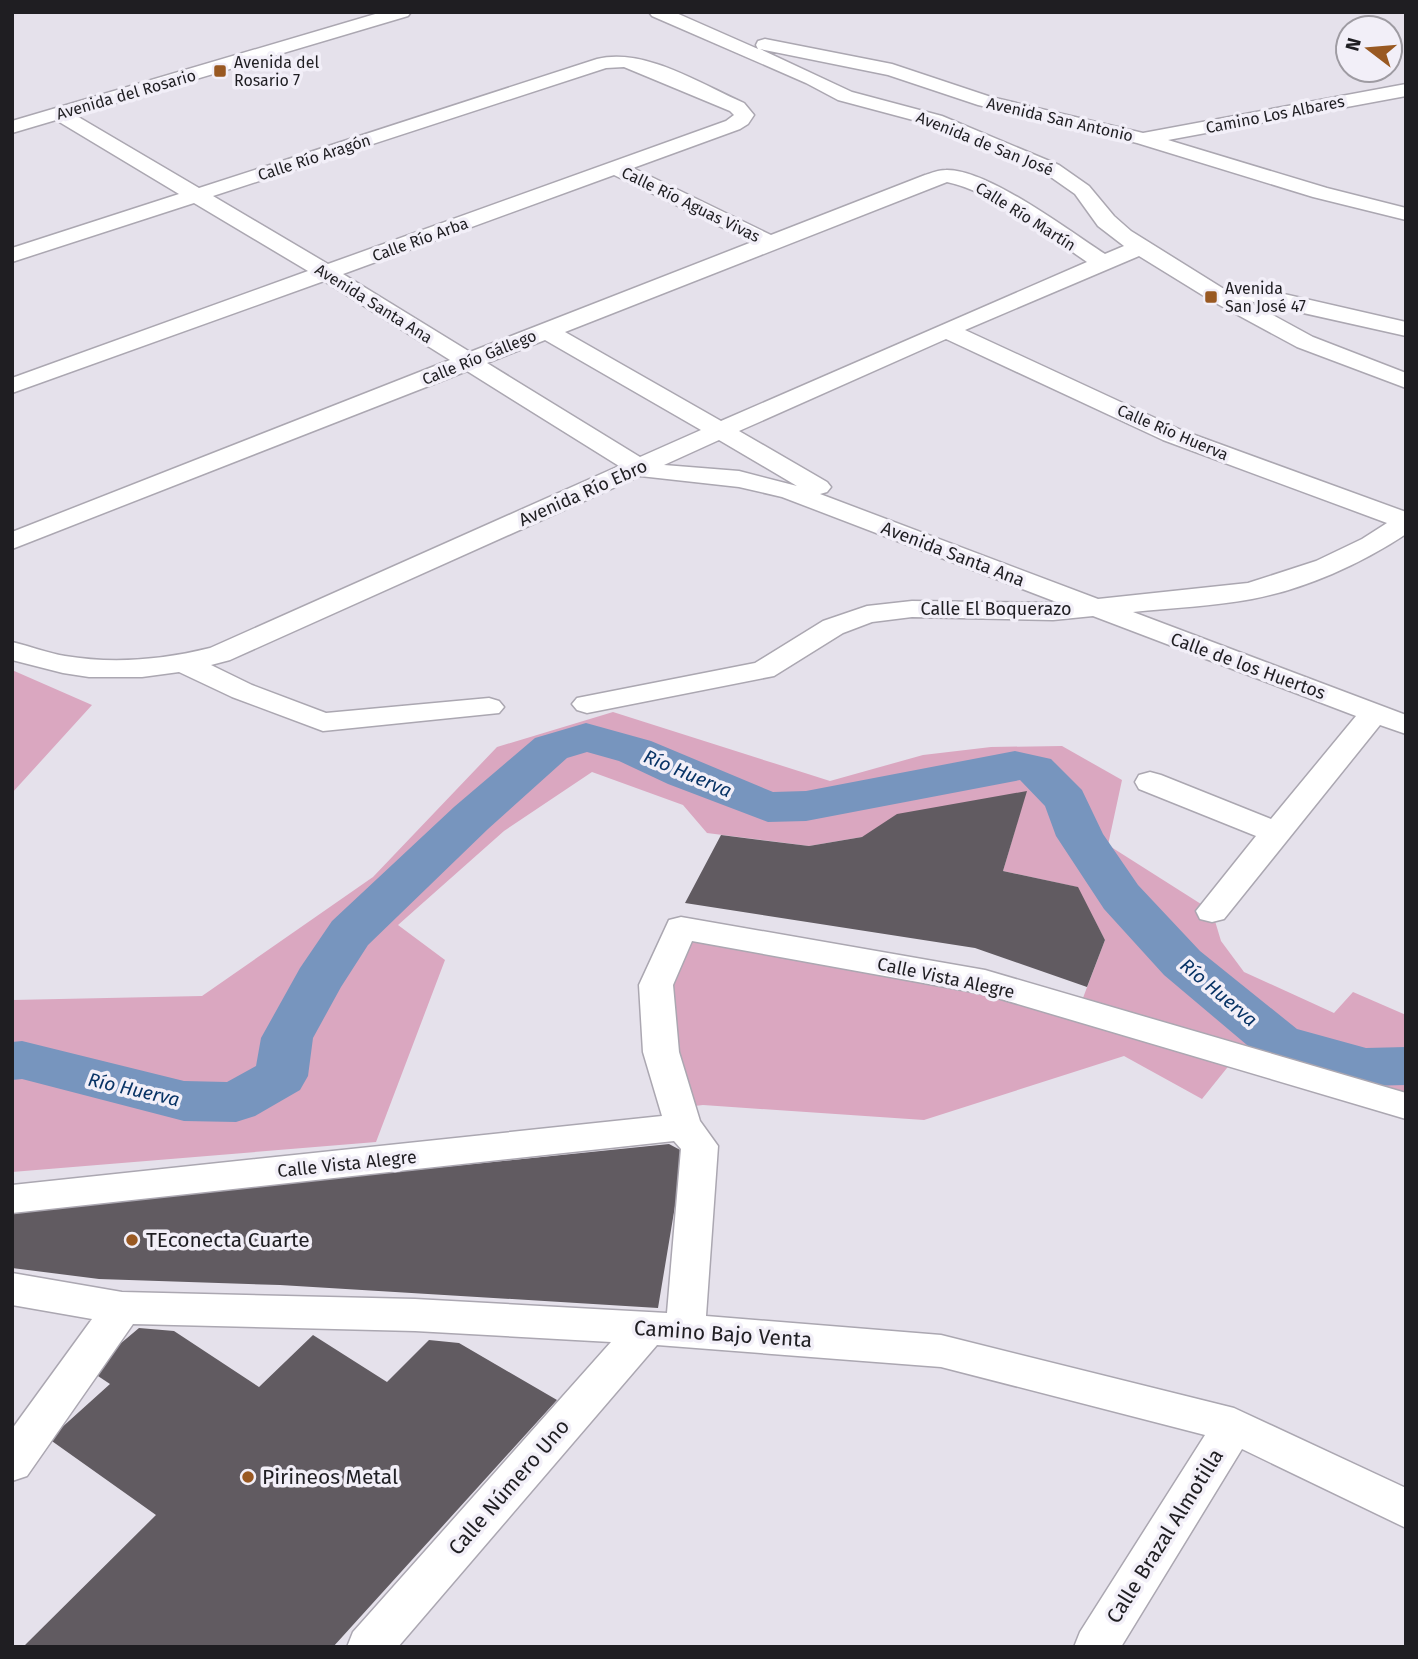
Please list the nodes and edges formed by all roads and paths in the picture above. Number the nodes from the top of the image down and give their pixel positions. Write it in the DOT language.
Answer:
graph roads {
  1 [pos="402,12"];
  2 [pos="658,12"];
  3 [pos="712,36"];
  4 [pos="784,48"];
  5 [pos="764,58"];
  6 [pos="1406,90"];
  7 [pos="60,114"];
  8 [pos="744,115"];
  9 [pos="12,127"];
  10 [pos="1143,139"];
  11 [pos="614,167"];
  12 [pos="947,176"];
  13 [pos="197,196"];
  14 [pos="1406,214"];
  15 [pos="769,242"];
  16 [pos="1141,247"];
  17 [pos="12,255"];
  18 [pos="1102,262"];
  19 [pos="327,274"];
  20 [pos="1220,296"];
  21 [pos="1404,326"];
  22 [pos="545,330"];
  23 [pos="946,330"];
  24 [pos="468,363"];
  25 [pos="1406,381"];
  26 [pos="12,386"];
  27 [pos="722,432"];
  28 [pos="639,468"];
  29 [pos="856,515"];
  30 [pos="1406,522"];
  31 [pos="12,541"];
  32 [pos="1090,607"];
  33 [pos="12,650"];
  34 [pos="184,663"];
  35 [pos="587,704"];
  36 [pos="489,707"];
  37 [pos="1374,713"];
  38 [pos="1406,725"];
  39 [pos="1150,782"];
  40 [pos="1275,832"];
  41 [pos="1212,911"];
  42 [pos="1406,1107"];
  43 [pos="682,1127"];
  44 [pos="12,1199"];
  45 [pos="12,1289"];
  46 [pos="122,1308"];
  47 [pos="666,1330"];
  48 [pos="1234,1425"];
  49 [pos="12,1463"];
  50 [pos="1406,1509"];
  51 [pos="369,1647"];
  52 [pos="1096,1647"];
  1 -- 7 [label="street, Avenida del Rosario"];
  2 -- 3 [label="street, Avenida de San José"];
  3 -- 4 [label="street, Avenida San Antonio"];
  3 -- 5 [label="street, Avenida de San José"];
  4 -- 5 [label="street"];
  4 -- 10 [label="street, Avenida San Antonio"];
  5 -- 16 [label="street, Avenida de San José"];
  6 -- 10 [label="street, Camino Los Albares"];
  7 -- 9 [label="street, Avenida del Rosario"];
  7 -- 13 [label="street, Avenida Santa Ana"];
  8 -- 11 [label="street, Calle Río Arba"];
  8 -- 13 [label="street, Calle Río Aragón"];
  10 -- 14 [label="street, Avenida San Antonio"];
  11 -- 15 [label="street, Calle Río Aguas Vivas"];
  11 -- 19 [label="street, Calle Río Arba"];
  12 -- 15 [label="street, Calle Río Gállego"];
  12 -- 18 [label="street, Calle Río Martín"];
  13 -- 17 [label="street, Calle Río Aragón"];
  13 -- 19 [label="street, Avenida Santa Ana"];
  15 -- 22 [label="street, Calle Río Gállego"];
  16 -- 18 [label="street, Avenida Río Ebro"];
  16 -- 20 [label="street, Avenida de San José"];
  18 -- 23 [label="street, Avenida Río Ebro"];
  19 -- 24 [label="street, Avenida Santa Ana"];
  19 -- 26 [label="street, Calle Río Arba"];
  20 -- 21 [label="street"];
  20 -- 25 [label="street, Avenida de San José"];
  22 -- 24 [label="street, Calle Río Gállego"];
  22 -- 27 [label="street, Avenida Santa Ana"];
  23 -- 27 [label="street, Avenida Río Ebro"];
  23 -- 30 [label="street, Calle Río Huerva"];
  24 -- 28 [label="street, Avenida Santa Ana"];
  24 -- 31 [label="street, Calle Río Gállego"];
  27 -- 28 [label="street, Avenida Río Ebro"];
  27 -- 29 [label="street, Avenida Santa Ana"];
  28 -- 29 [label="street, Avenida Santa Ana"];
  28 -- 34 [label="street, Avenida Río Ebro"];
  29 -- 32 [label="street, Avenida Santa Ana"];
  30 -- 32 [label="street, Calle El Boquerazo"];
  32 -- 35 [label="street, Calle El Boquerazo"];
  32 -- 37 [label="street, Calle de los Huertos"];
  33 -- 34 [label="street, Avenida Río Ebro"];
  34 -- 36 [label="street"];
  37 -- 38 [label="street, Calle de los Huertos"];
  37 -- 40 [label="street"];
  39 -- 40 [label="street"];
  40 -- 41 [label="street"];
  42 -- 43 [label="street, Calle Vista Alegre"];
  43 -- 44 [label="street, Calle Vista Alegre"];
  43 -- 47 [label="street, Calle Vista Alegre"];
  45 -- 46 [label="street, Camino Bajo Venta"];
  46 -- 47 [label="street, Camino Bajo Venta"];
  46 -- 49 [label="street"];
  47 -- 48 [label="street, Camino Bajo Venta"];
  47 -- 51 [label="street, Calle Número Uno"];
  48 -- 50 [label="street, Camino Bajo Venta"];
  48 -- 52 [label="street, Calle Brazal Almotilla"];
}
